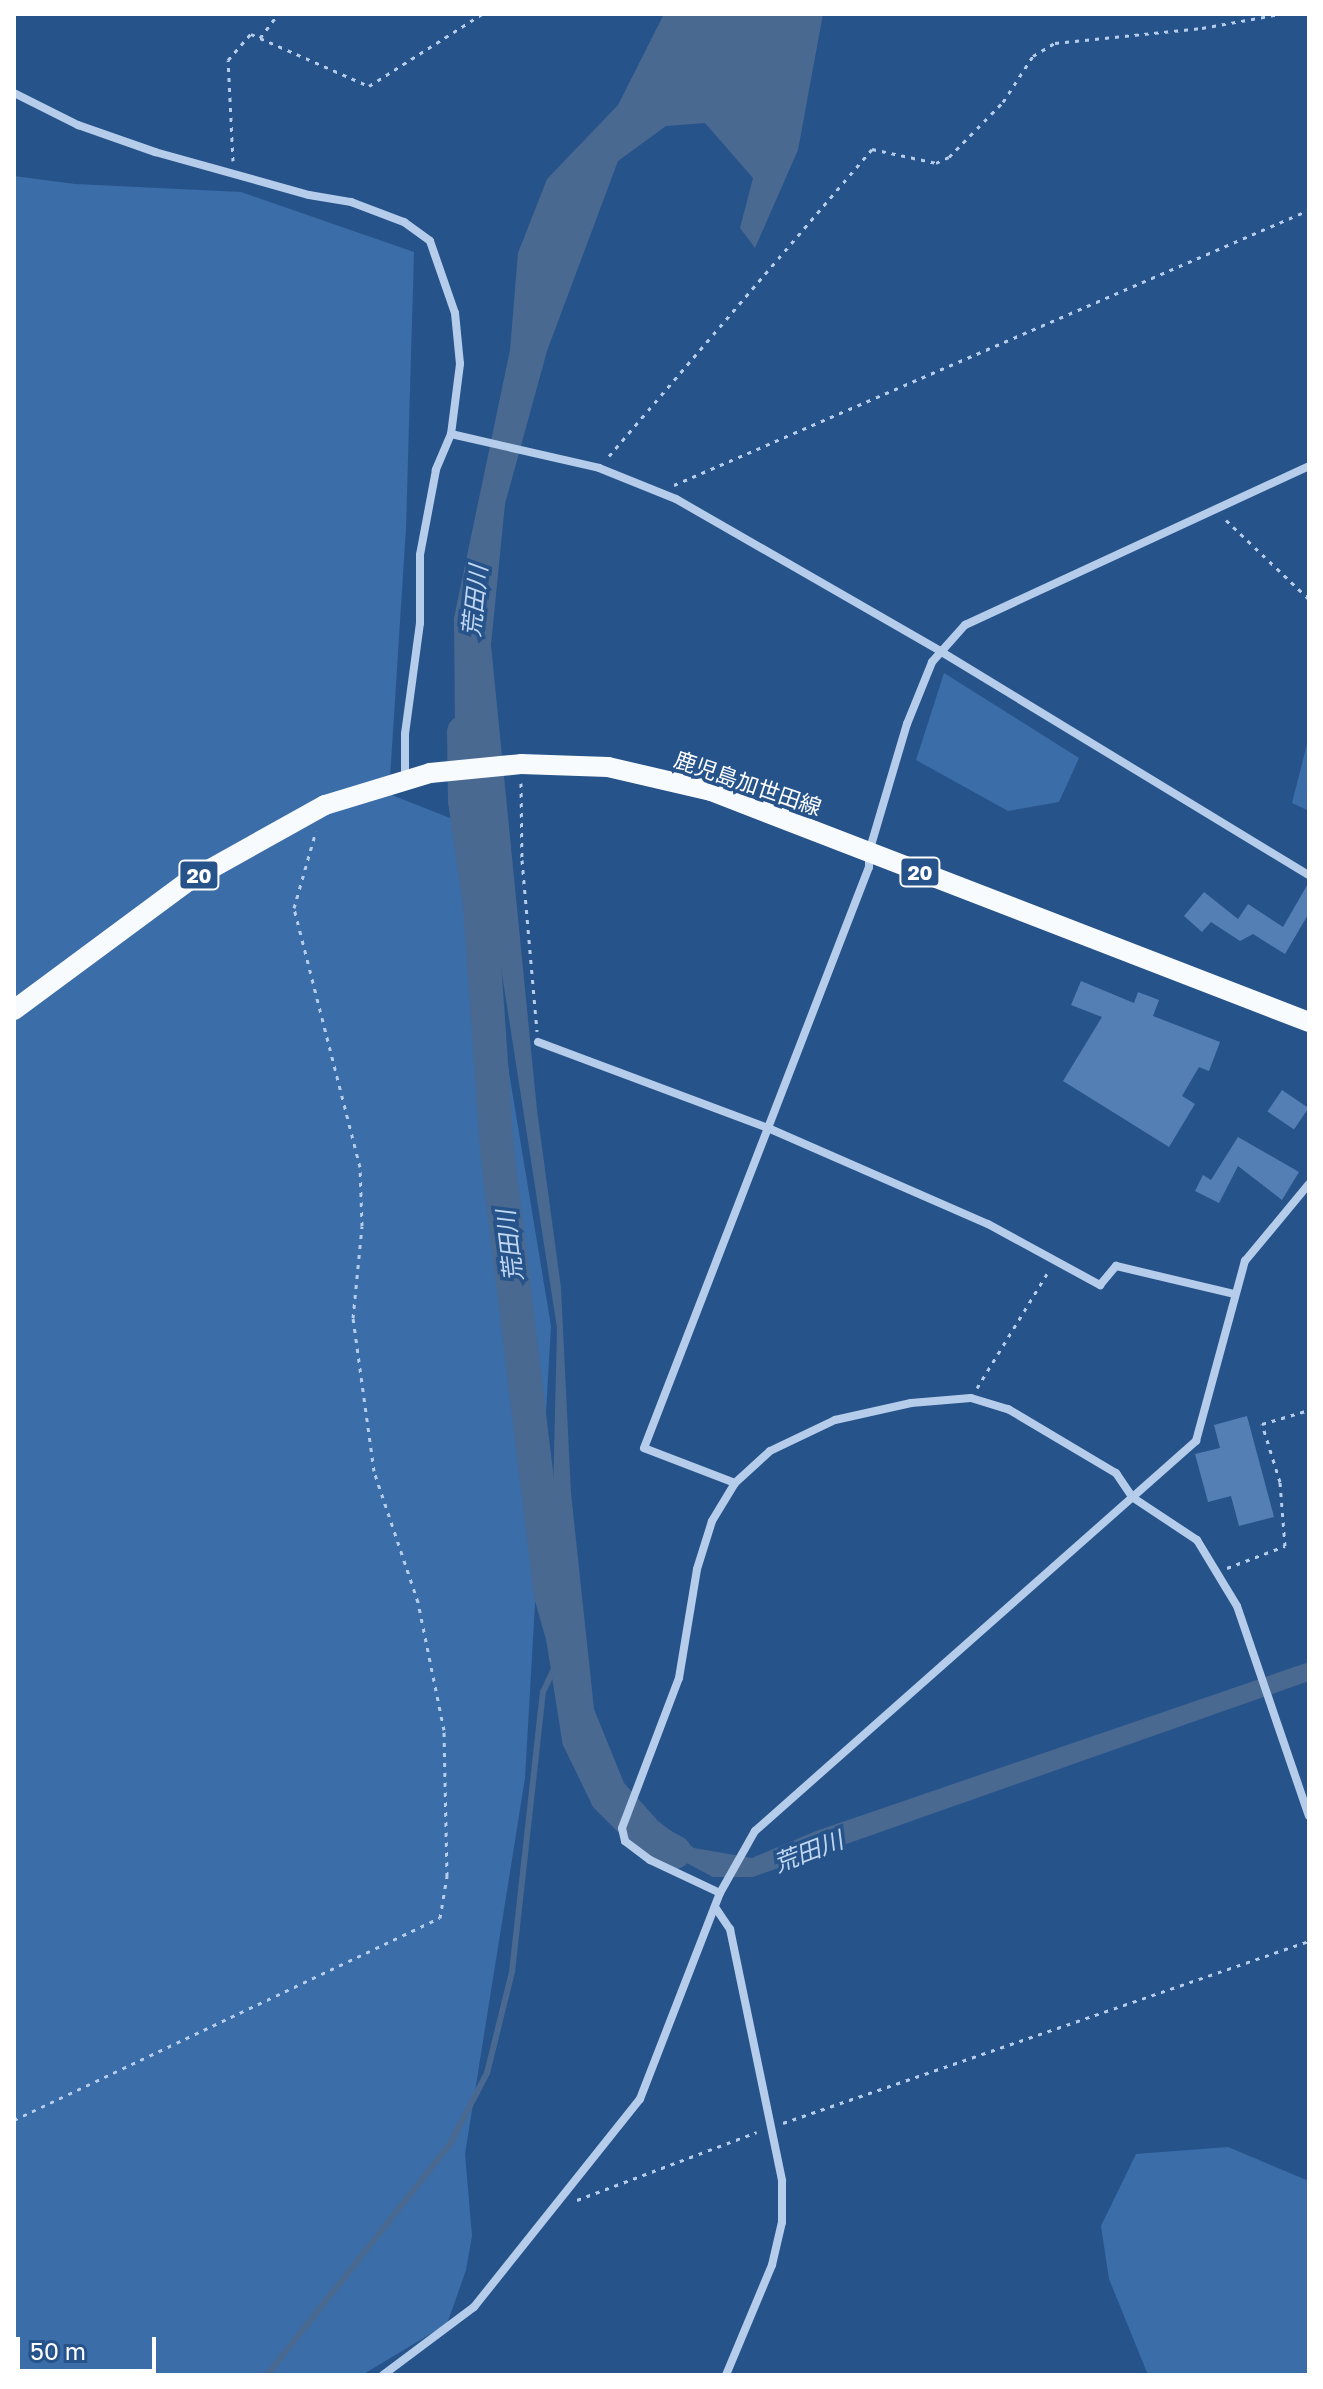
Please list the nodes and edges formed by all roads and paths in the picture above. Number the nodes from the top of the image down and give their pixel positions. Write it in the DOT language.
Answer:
graph roads {
  1 [pos="278,14"];
  2 [pos="482,14"];
  3 [pos="1280,14"];
  4 [pos="260,38"];
  5 [pos="14,93"];
  6 [pos="233,173"];
  7 [pos="1309,210"];
  8 [pos="451,434"];
  9 [pos="1309,466"];
  10 [pos="599,468"];
  11 [pos="659,492"];
  12 [pos="1215,509"];
  13 [pos="1309,599"];
  14 [pos="940,651"];
  15 [pos="521,764"];
  16 [pos="405,779"];
  17 [pos="325,805"];
  18 [pos="869,852"];
  19 [pos="1309,875"];
  20 [pos="14,1010"];
  21 [pos="1309,1022"];
  22 [pos="538,1042"];
  23 [pos="768,1128"];
  24 [pos="1309,1184"];
  25 [pos="1054,1261"];
  26 [pos="1234,1294"];
  27 [pos="971,1398"];
  28 [pos="1309,1410"];
  29 [pos="735,1483"];
  30 [pos="1132,1497"];
  31 [pos="1220,1571"];
  32 [pos="1309,1816"];
  33 [pos="721,1892"];
  34 [pos="715,1907"];
  35 [pos="1309,1941"];
  36 [pos="14,2120"];
  37 [pos="768,2128"];
  38 [pos="558,2207"];
  39 [pos="383,2375"];
  40 [pos="726,2375"];
  1 -- 4 [label="path"];
  2 -- 4 [label="path"];
  3 -- 10 [label="path"];
  4 -- 6 [label="path"];
  5 -- 6 [label="street"];
  6 -- 8 [label="street"];
  7 -- 11 [label="path"];
  8 -- 10 [label="street"];
  8 -- 16 [label="street"];
  9 -- 12 [label="street"];
  10 -- 11 [label="street"];
  11 -- 14 [label="street"];
  12 -- 13 [label="path"];
  12 -- 14 [label="street"];
  14 -- 18 [label="street"];
  14 -- 19 [label="street"];
  15 -- 16 [label="main road, 鹿児島加世田線 / 20"];
  15 -- 18 [label="main road, 鹿児島加世田線 / 20"];
  15 -- 22 [label="path"];
  16 -- 17 [label="main road, 鹿児島加世田線 / 20"];
  17 -- 20 [label="main road, 鹿児島加世田線 / 20"];
  17 -- 36 [label="path"];
  18 -- 21 [label="main road, 鹿児島加世田線 / 20"];
  18 -- 23 [label="street"];
  22 -- 23 [label="street"];
  23 -- 25 [label="street"];
  23 -- 29 [label="street"];
  24 -- 26 [label="street"];
  25 -- 26 [label="street"];
  25 -- 27 [label="path"];
  26 -- 30 [label="street"];
  27 -- 29 [label="street"];
  27 -- 30 [label="street"];
  28 -- 31 [label="path"];
  29 -- 33 [label="street"];
  30 -- 31 [label="street"];
  30 -- 33 [label="street"];
  31 -- 32 [label="street"];
  33 -- 34 [label="street"];
  34 -- 37 [label="street"];
  34 -- 38 [label="street"];
  35 -- 37 [label="path"];
  37 -- 38 [label="path"];
  37 -- 40 [label="street"];
  38 -- 39 [label="street"];
}
